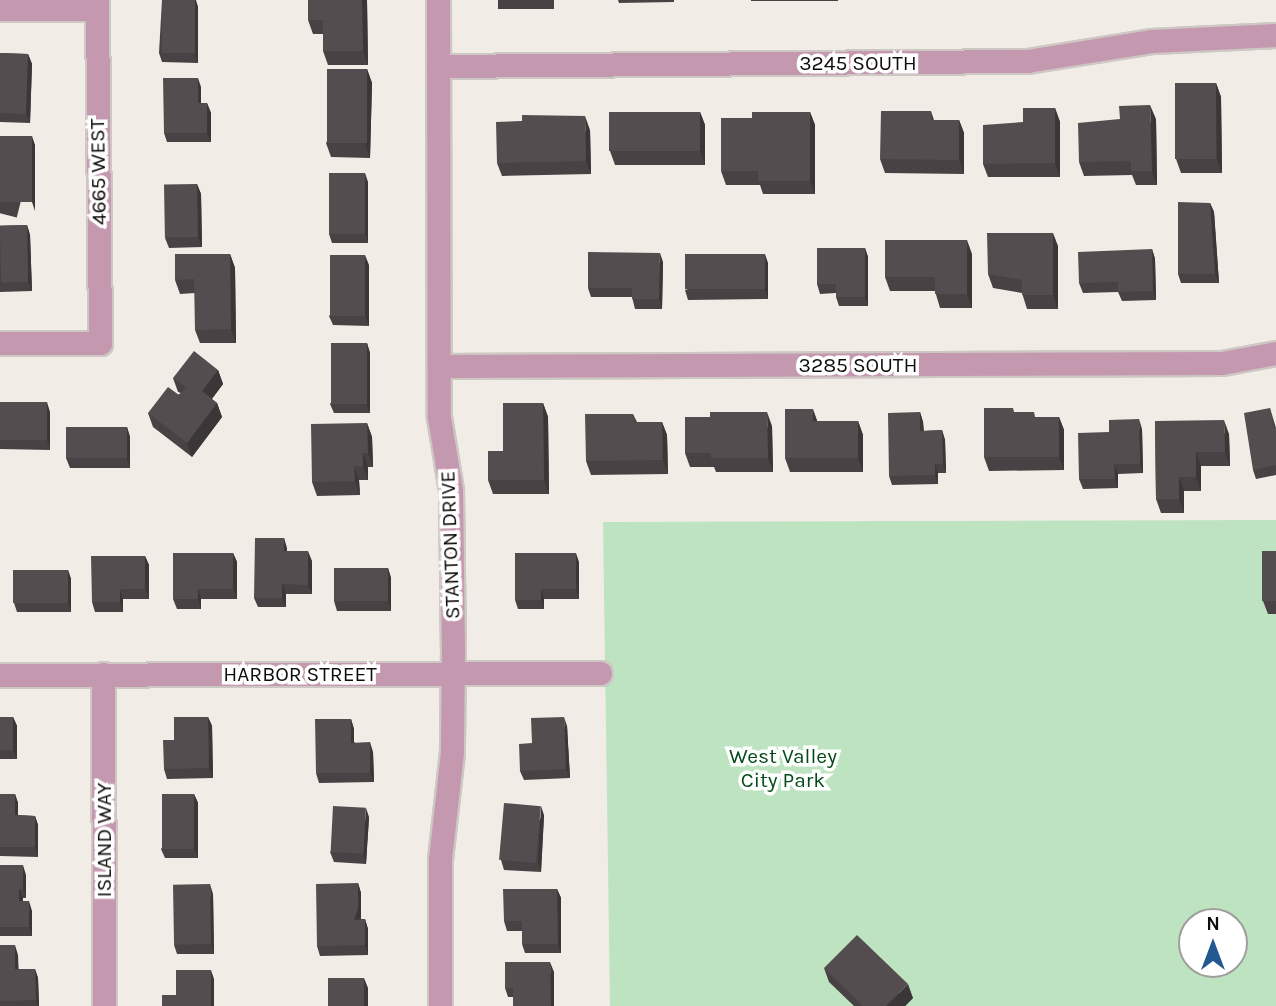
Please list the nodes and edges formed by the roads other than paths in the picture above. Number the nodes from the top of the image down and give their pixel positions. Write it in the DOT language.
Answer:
graph roads {
  1 [pos="438,0"];
  2 [pos="97,5"];
  3 [pos="0,9"];
  4 [pos="1276,35"];
  5 [pos="438,66"];
  6 [pos="0,343"];
  7 [pos="1276,353"];
  8 [pos="439,366"];
  9 [pos="453,673"];
  10 [pos="600,673"];
  11 [pos="103,674"];
  12 [pos="0,675"];
  13 [pos="104,1006"];
  14 [pos="440,1006"];
  1 -- 5 [label="street, STANTON DRIVE"];
  2 -- 3 [label="street"];
  2 -- 6 [label="street, 4665 WEST"];
  4 -- 5 [label="street, 3245 SOUTH"];
  5 -- 8 [label="street, STANTON DRIVE"];
  7 -- 8 [label="street, 3285 SOUTH"];
  8 -- 9 [label="street, STANTON DRIVE"];
  9 -- 10 [label="street, HARBOR STREET"];
  9 -- 11 [label="street, HARBOR STREET"];
  9 -- 14 [label="street, STANTON DRIVE"];
  11 -- 12 [label="street, HARBOR STREET"];
  11 -- 13 [label="street, ISLAND WAY"];
}
